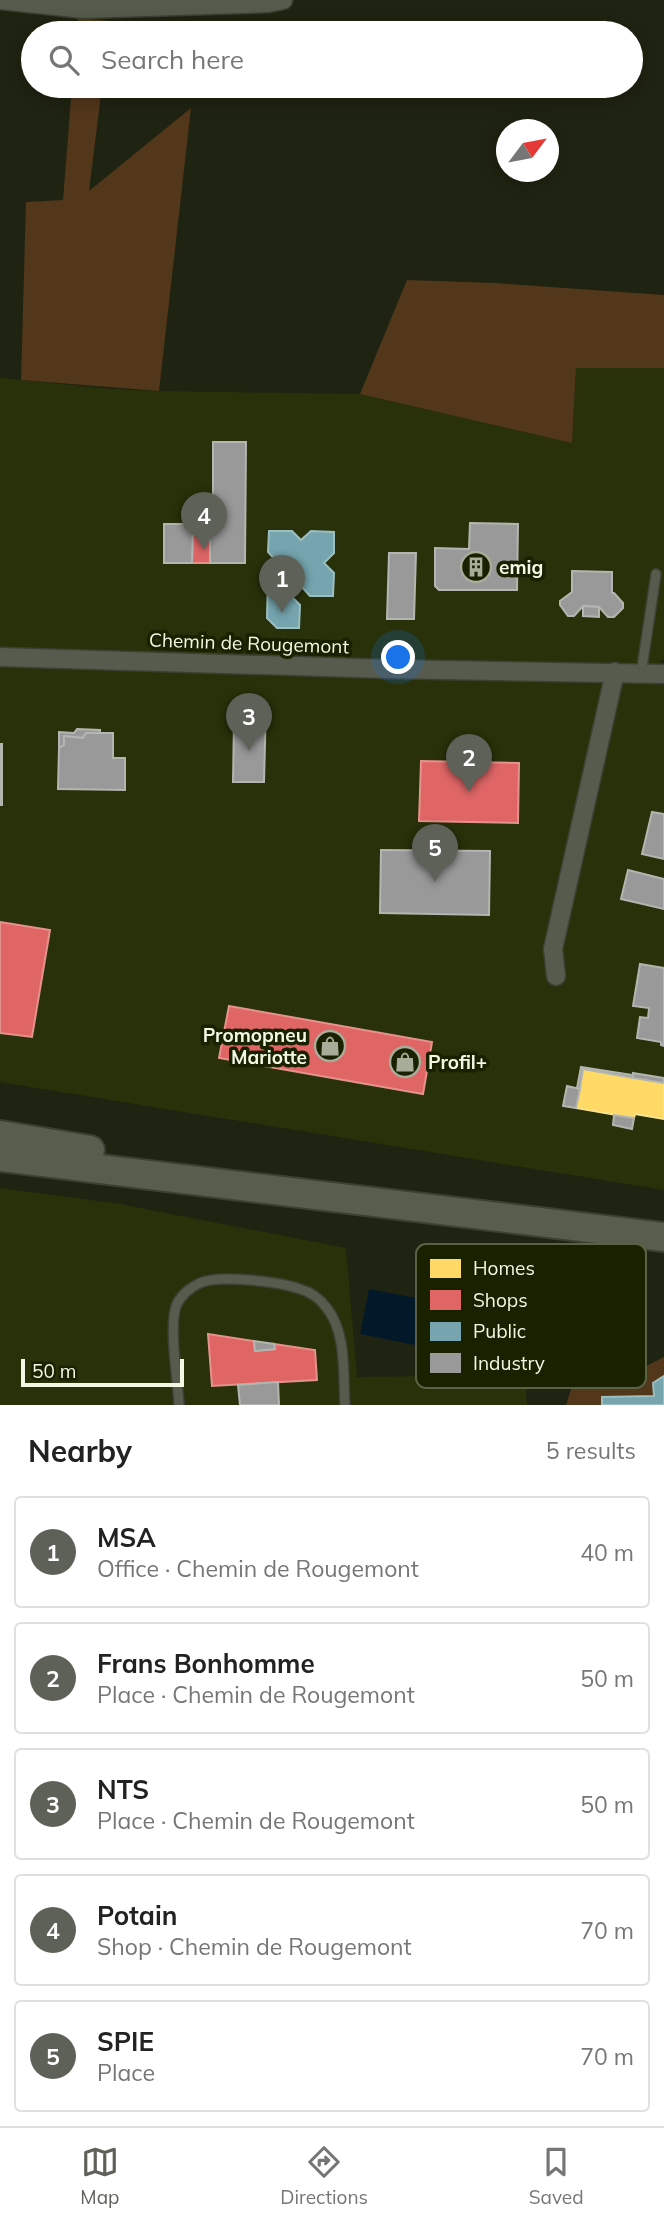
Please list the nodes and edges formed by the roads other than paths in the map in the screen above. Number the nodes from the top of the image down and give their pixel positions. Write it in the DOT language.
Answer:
graph roads {
  1 [pos="0,0"];
  2 [pos="283,0"];
  3 [pos="656,574"];
  4 [pos="0,657"];
  5 [pos="615,673"];
  6 [pos="641,674"];
  7 [pos="664,674"];
  8 [pos="556,976"];
  9 [pos="0,1135"];
  10 [pos="0,1157"];
  11 [pos="469,1213"];
  12 [pos="664,1232"];
  13 [pos="635,1234"];
  14 [pos="664,1237"];
  15 [pos="180,1405"];
  16 [pos="345,1405"];
  1 -- 2 [label="street"];
  3 -- 6 [label="lane"];
  4 -- 5 [label="street, Chemin de Rougemont"];
  5 -- 6 [label="street, Chemin de Rougemont"];
  5 -- 8 [label="street"];
  6 -- 7 [label="street, Chemin de Rougemont"];
  9 -- 11 [label="main road"];
  10 -- 11 [label="main road"];
  11 -- 13 [label="main road"];
  12 -- 13 [label="main road"];
  13 -- 14 [label="main road"];
  15 -- 16 [label="lane"];
}
